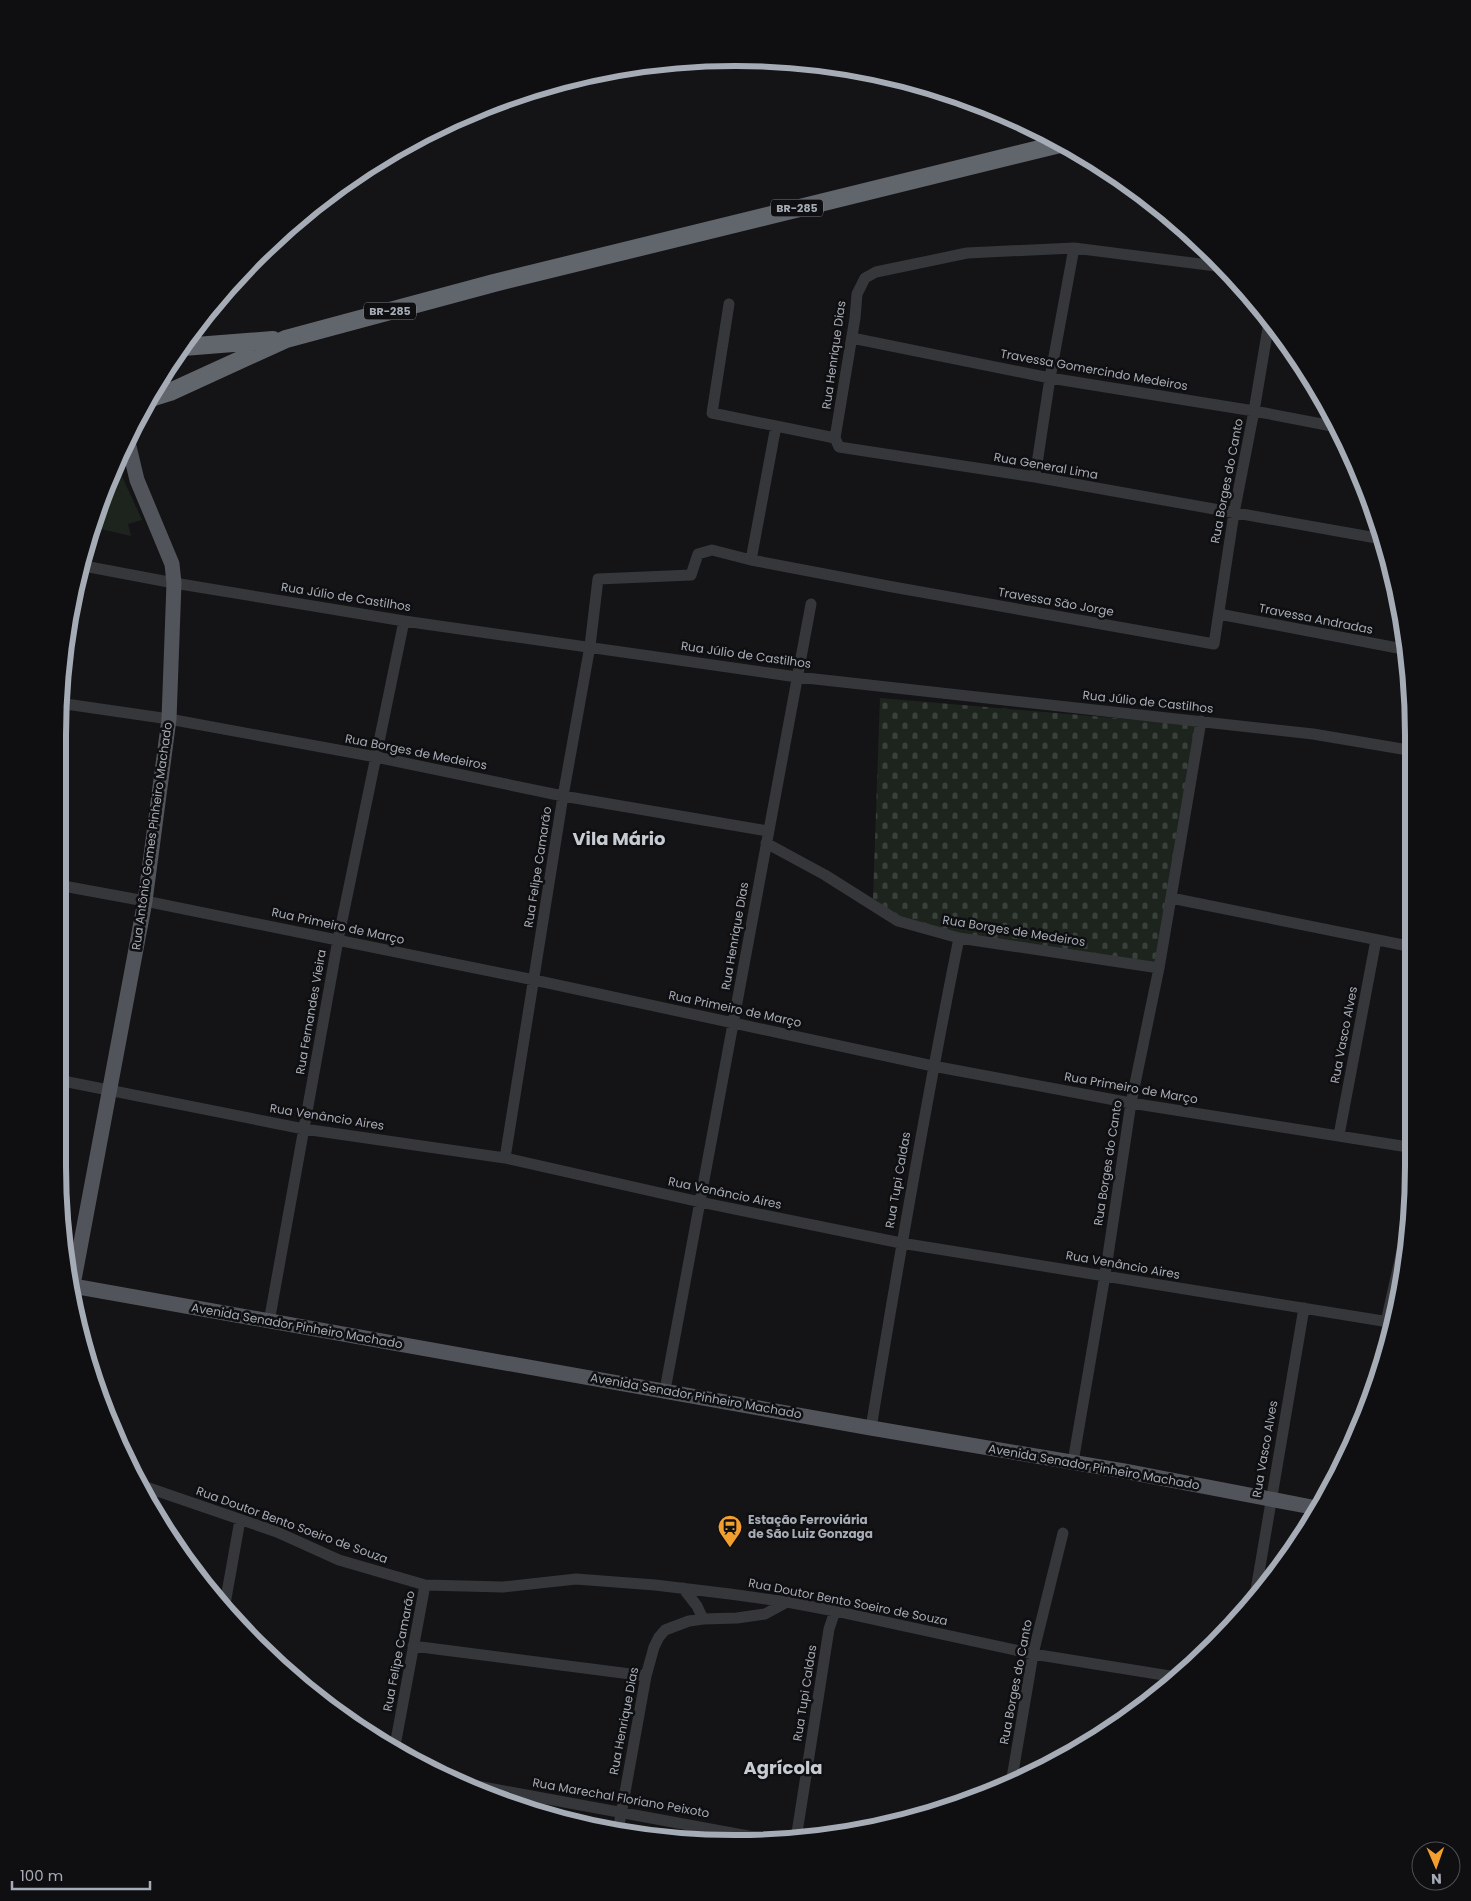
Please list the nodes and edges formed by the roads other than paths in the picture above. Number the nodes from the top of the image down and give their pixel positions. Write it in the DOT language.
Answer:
graph roads {
  1 [pos="1052,146"];
  2 [pos="1074,248"];
  3 [pos="1212,266"];
  4 [pos="729,304"];
  5 [pos="1268,330"];
  6 [pos="852,338"];
  7 [pos="286,339"];
  8 [pos="192,346"];
  9 [pos="1050,378"];
  10 [pos="160,395"];
  11 [pos="1254,411"];
  12 [pos="1328,425"];
  13 [pos="776,426"];
  14 [pos="836,438"];
  15 [pos="129,451"];
  16 [pos="124,463"];
  17 [pos="1034,477"];
  18 [pos="137,480"];
  19 [pos="1234,513"];
  20 [pos="1374,538"];
  21 [pos="751,560"];
  22 [pos="88,567"];
  23 [pos="598,579"];
  24 [pos="174,583"];
  25 [pos="811,604"];
  26 [pos="1219,614"];
  27 [pos="404,621"];
  28 [pos="1214,644"];
  29 [pos="590,646"];
  30 [pos="1399,648"];
  31 [pos="797,677"];
  32 [pos="67,704"];
  33 [pos="169,719"];
  34 [pos="1201,721"];
  35 [pos="1405,747"];
  36 [pos="376,757"];
  37 [pos="563,796"];
  38 [pos="768,831"];
  39 [pos="766,843"];
  40 [pos="66,886"];
  41 [pos="1171,898"];
  42 [pos="145,901"];
  43 [pos="959,938"];
  44 [pos="338,940"];
  45 [pos="1376,940"];
  46 [pos="1405,945"];
  47 [pos="1159,968"];
  48 [pos="534,980"];
  49 [pos="733,1022"];
  50 [pos="933,1066"];
  51 [pos="66,1082"];
  52 [pos="109,1090"];
  53 [pos="1131,1103"];
  54 [pos="304,1129"];
  55 [pos="1339,1135"];
  56 [pos="1405,1146"];
  57 [pos="505,1158"];
  58 [pos="700,1202"];
  59 [pos="901,1243"];
  60 [pos="75,1273"];
  61 [pos="1105,1276"];
  62 [pos="77,1286"];
  63 [pos="1304,1308"];
  64 [pos="269,1322"];
  65 [pos="1386,1322"];
  66 [pos="665,1390"];
  67 [pos="871,1428"];
  68 [pos="1073,1462"];
  69 [pos="150,1488"];
  70 [pos="1270,1500"];
  71 [pos="1311,1507"];
  72 [pos="240,1520"];
  73 [pos="1063,1533"];
  74 [pos="425,1585"];
  75 [pos="1257,1585"];
  76 [pos="683,1588"];
  77 [pos="226,1599"];
  78 [pos="788,1602"];
  79 [pos="835,1611"];
  80 [pos="703,1618"];
  81 [pos="413,1646"];
  82 [pos="1033,1654"];
  83 [pos="646,1676"];
  84 [pos="1168,1676"];
  85 [pos="396,1742"];
  86 [pos="1013,1775"];
  87 [pos="491,1788"];
  88 [pos="621,1812"];
  89 [pos="619,1824"];
  90 [pos="797,1831"];
  91 [pos="743,1835"];
  1 -- 7 [label="highway, BR-285"];
  2 -- 3 [label="street"];
  2 -- 6 [label="street, Rua Henrique Dias"];
  2 -- 9 [label="street"];
  4 -- 13 [label="street, Rua General Lima"];
  5 -- 11 [label="street, Rua Borges do Canto"];
  6 -- 9 [label="street, Travessa Gomercindo Medeiros"];
  6 -- 14 [label="street, Rua Henrique Dias"];
  7 -- 8 [label="highway, BR-285"];
  7 -- 10 [label="highway, BR-285"];
  9 -- 11 [label="street, Travessa Gomercindo Medeiros"];
  9 -- 17 [label="street"];
  11 -- 12 [label="street, Travessa Gomercindo Medeiros"];
  11 -- 19 [label="street, Rua Borges do Canto"];
  13 -- 14 [label="street, Rua General Lima"];
  13 -- 21 [label="street"];
  14 -- 17 [label="street, Rua General Lima"];
  15 -- 18 [label="main road, Rua Antônio Gomes Pinheiro Machado"];
  16 -- 18 [label="main road, Rua Antônio Gomes Pinheiro Machado"];
  17 -- 19 [label="street, Rua General Lima"];
  18 -- 24 [label="main road, Rua Antônio Gomes Pinheiro Machado"];
  19 -- 20 [label="street, Rua General Lima"];
  19 -- 26 [label="street, Rua Borges do Canto"];
  21 -- 23 [label="street, Travessa São Jorge"];
  21 -- 28 [label="street, Travessa São Jorge"];
  22 -- 24 [label="street, Rua Júlio de Castilhos"];
  23 -- 29 [label="street, Rua Felipe Camarão"];
  24 -- 27 [label="street, Rua Júlio de Castilhos"];
  24 -- 33 [label="main road, Rua Antônio Gomes Pinheiro Machado"];
  25 -- 31 [label="street, Rua Henrique Dias"];
  26 -- 28 [label="street, Rua Borges do Canto"];
  26 -- 30 [label="street, Travessa Andradas"];
  27 -- 29 [label="street, Rua Júlio de Castilhos"];
  27 -- 36 [label="street, Rua Fernandes Vieira"];
  29 -- 31 [label="street, Rua Júlio de Castilhos"];
  29 -- 37 [label="street, Rua Felipe Camarão"];
  31 -- 34 [label="street, Rua Júlio de Castilhos"];
  31 -- 38 [label="street, Rua Henrique Dias"];
  32 -- 33 [label="street, Rua Borges de Medeiros"];
  33 -- 36 [label="street, Rua Borges de Medeiros"];
  33 -- 42 [label="main road, Rua Antônio Gomes Pinheiro Machado"];
  34 -- 35 [label="street, Rua Júlio de Castilhos"];
  34 -- 41 [label="street, Rua Borges do Canto"];
  36 -- 37 [label="street, Rua Borges de Medeiros"];
  36 -- 44 [label="street, Rua Fernandes Vieira"];
  37 -- 38 [label="street, Rua Borges de Medeiros"];
  37 -- 48 [label="street, Rua Felipe Camarão"];
  38 -- 39 [label="street, Rua Henrique Dias"];
  39 -- 43 [label="street, Rua Borges de Medeiros"];
  39 -- 49 [label="street, Rua Henrique Dias"];
  40 -- 42 [label="street, Rua Primeiro de Março"];
  41 -- 45 [label="street"];
  41 -- 47 [label="street, Rua Borges do Canto"];
  42 -- 44 [label="street, Rua Primeiro de Março"];
  42 -- 52 [label="main road, Rua Antônio Gomes Pinheiro Machado"];
  43 -- 47 [label="street, Rua Borges de Medeiros"];
  43 -- 50 [label="street, Rua Tupi Caldas"];
  44 -- 48 [label="street, Rua Primeiro de Março"];
  44 -- 54 [label="street, Rua Fernandes Vieira"];
  45 -- 46 [label="street"];
  45 -- 55 [label="street, Rua Vasco Alves"];
  47 -- 53 [label="street, Rua Borges do Canto"];
  48 -- 49 [label="street, Rua Primeiro de Março"];
  48 -- 57 [label="street, Rua Felipe Camarão"];
  49 -- 50 [label="street, Rua Primeiro de Março"];
  49 -- 58 [label="street, Rua Henrique Dias"];
  50 -- 53 [label="street, Rua Primeiro de Março"];
  50 -- 59 [label="street, Rua Tupi Caldas"];
  51 -- 52 [label="street, Rua Venâncio Aires"];
  52 -- 54 [label="street, Rua Venâncio Aires"];
  52 -- 60 [label="main road, Rua Antônio Gomes Pinheiro Machado"];
  53 -- 55 [label="street, Rua Primeiro de Março"];
  53 -- 61 [label="street, Rua Borges do Canto"];
  54 -- 57 [label="street, Rua Venâncio Aires"];
  54 -- 64 [label="street, Rua Fernandes Vieira"];
  55 -- 56 [label="street, Rua Primeiro de Março"];
  57 -- 58 [label="street, Rua Venâncio Aires"];
  58 -- 59 [label="street, Rua Venâncio Aires"];
  58 -- 66 [label="street, Rua Henrique Dias"];
  59 -- 61 [label="street, Rua Venâncio Aires"];
  59 -- 67 [label="street, Rua Tupi Caldas"];
  61 -- 63 [label="street, Rua Venâncio Aires"];
  61 -- 68 [label="street, Rua Borges do Canto"];
  62 -- 64 [label="main road, Avenida Senador Pinheiro Machado"];
  63 -- 65 [label="street, Rua Venâncio Aires"];
  63 -- 70 [label="street, Rua Vasco Alves"];
  64 -- 66 [label="main road, Avenida Senador Pinheiro Machado"];
  66 -- 67 [label="main road, Avenida Senador Pinheiro Machado"];
  67 -- 68 [label="main road, Avenida Senador Pinheiro Machado"];
  68 -- 70 [label="main road, Avenida Senador Pinheiro Machado"];
  69 -- 72 [label="street, Rua Doutor Bento Soeiro de Souza"];
  70 -- 71 [label="main road, Avenida Senador Pinheiro Machado"];
  70 -- 75 [label="street, Rua Vasco Alves"];
  72 -- 74 [label="street, Rua Doutor Bento Soeiro de Souza"];
  72 -- 77 [label="street"];
  73 -- 82 [label="street, Rua Borges do Canto"];
  74 -- 76 [label="street, Rua Doutor Bento Soeiro de Souza"];
  74 -- 81 [label="street, Rua Felipe Camarão"];
  76 -- 78 [label="street, Rua Doutor Bento Soeiro de Souza"];
  76 -- 80 [label="street"];
  78 -- 79 [label="street, Rua Doutor Bento Soeiro de Souza"];
  78 -- 80 [label="street"];
  79 -- 82 [label="street, Rua Doutor Bento Soeiro de Souza"];
  79 -- 90 [label="street, Rua Tupi Caldas"];
  80 -- 83 [label="street, Rua Henrique Dias"];
  81 -- 83 [label="street"];
  81 -- 85 [label="street, Rua Felipe Camarão"];
  82 -- 84 [label="street, Rua Doutor Bento Soeiro de Souza"];
  82 -- 86 [label="street, Rua Borges do Canto"];
  83 -- 88 [label="street, Rua Henrique Dias"];
  87 -- 88 [label="street, Rua Marechal Floriano Peixoto"];
  88 -- 89 [label="street, Rua Henrique Dias"];
  88 -- 91 [label="street, Rua Marechal Floriano Peixoto"];
}
